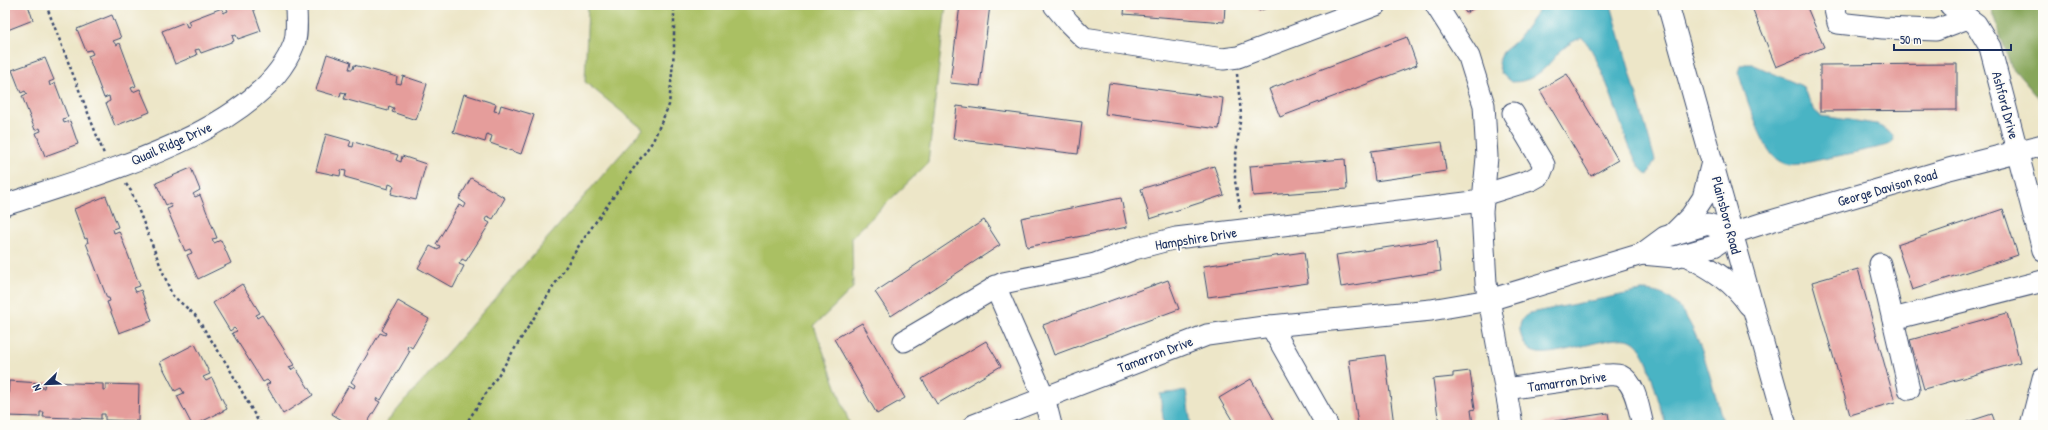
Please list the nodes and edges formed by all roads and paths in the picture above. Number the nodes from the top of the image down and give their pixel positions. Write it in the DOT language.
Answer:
graph roads {
  1 [pos="46,5"];
  2 [pos="296,5"];
  3 [pos="674,5"];
  4 [pos="1054,5"];
  5 [pos="1376,5"];
  6 [pos="1436,5"];
  7 [pos="1668,5"];
  8 [pos="1834,5"];
  9 [pos="1950,5"];
  10 [pos="1968,18"];
  11 [pos="1236,57"];
  12 [pos="1514,113"];
  13 [pos="2043,145"];
  14 [pos="2018,151"];
  15 [pos="1712,160"];
  16 [pos="113,168"];
  17 [pos="1483,198"];
  18 [pos="5,205"];
  19 [pos="1244,230"];
  20 [pos="1733,233"];
  21 [pos="1672,235"];
  22 [pos="2043,250"];
  23 [pos="1642,254"];
  24 [pos="1684,254"];
  25 [pos="1880,264"];
  26 [pos="2043,281"];
  27 [pos="995,286"];
  28 [pos="1489,300"];
  29 [pos="1754,312"];
  30 [pos="1893,319"];
  31 [pos="1271,326"];
  32 [pos="904,340"];
  33 [pos="2043,378"];
  34 [pos="1506,389"];
  35 [pos="1909,389"];
  36 [pos="1044,397"];
  37 [pos="263,425"];
  38 [pos="465,425"];
  39 [pos="974,425"];
  40 [pos="1051,425"];
  41 [pos="1327,425"];
  42 [pos="1512,425"];
  43 [pos="1643,425"];
  44 [pos="1786,425"];
  45 [pos="2031,425"];
  1 -- 16 [label="path"];
  2 -- 16 [label="street, Quail Ridge Drive"];
  3 -- 38 [label="path"];
  4 -- 11 [label="street"];
  5 -- 11 [label="street"];
  6 -- 17 [label="street"];
  7 -- 15 [label="street, Plainsboro Road"];
  8 -- 10 [label="street"];
  9 -- 10 [label="street, Ashford Drive"];
  10 -- 14 [label="street, Ashford Drive"];
  11 -- 19 [label="path"];
  12 -- 17 [label="street, Hampshire Drive"];
  13 -- 14 [label="street, George Davison Road"];
  14 -- 20 [label="street, George Davison Road"];
  14 -- 22 [label="street, Ashford Drive"];
  15 -- 20 [label="street, Plainsboro Road"];
  15 -- 21 [label="street"];
  16 -- 18 [label="street, Quail Ridge Drive"];
  16 -- 37 [label="path"];
  17 -- 19 [label="street, Hampshire Drive"];
  17 -- 28 [label="street"];
  19 -- 27 [label="street, Hampshire Drive"];
  20 -- 21 [label="street, Tamarron Drive"];
  20 -- 24 [label="street, Tamarron Drive"];
  20 -- 29 [label="street, Plainsboro Road"];
  21 -- 23 [label="street, Tamarron Drive"];
  23 -- 24 [label="street, Tamarron Drive"];
  23 -- 28 [label="street, Tamarron Drive"];
  24 -- 29 [label="street"];
  25 -- 30 [label="street"];
  26 -- 30 [label="street"];
  27 -- 32 [label="street, Hampshire Drive"];
  27 -- 36 [label="street"];
  28 -- 31 [label="street, Tamarron Drive"];
  28 -- 34 [label="street"];
  29 -- 44 [label="street, Plainsboro Road"];
  30 -- 35 [label="street"];
  31 -- 36 [label="street, Tamarron Drive"];
  31 -- 41 [label="street"];
  33 -- 45 [label="street"];
  34 -- 42 [label="street"];
  34 -- 43 [label="street, Tamarron Drive"];
  36 -- 39 [label="street, Tamarron Drive"];
  36 -- 40 [label="street"];
}
